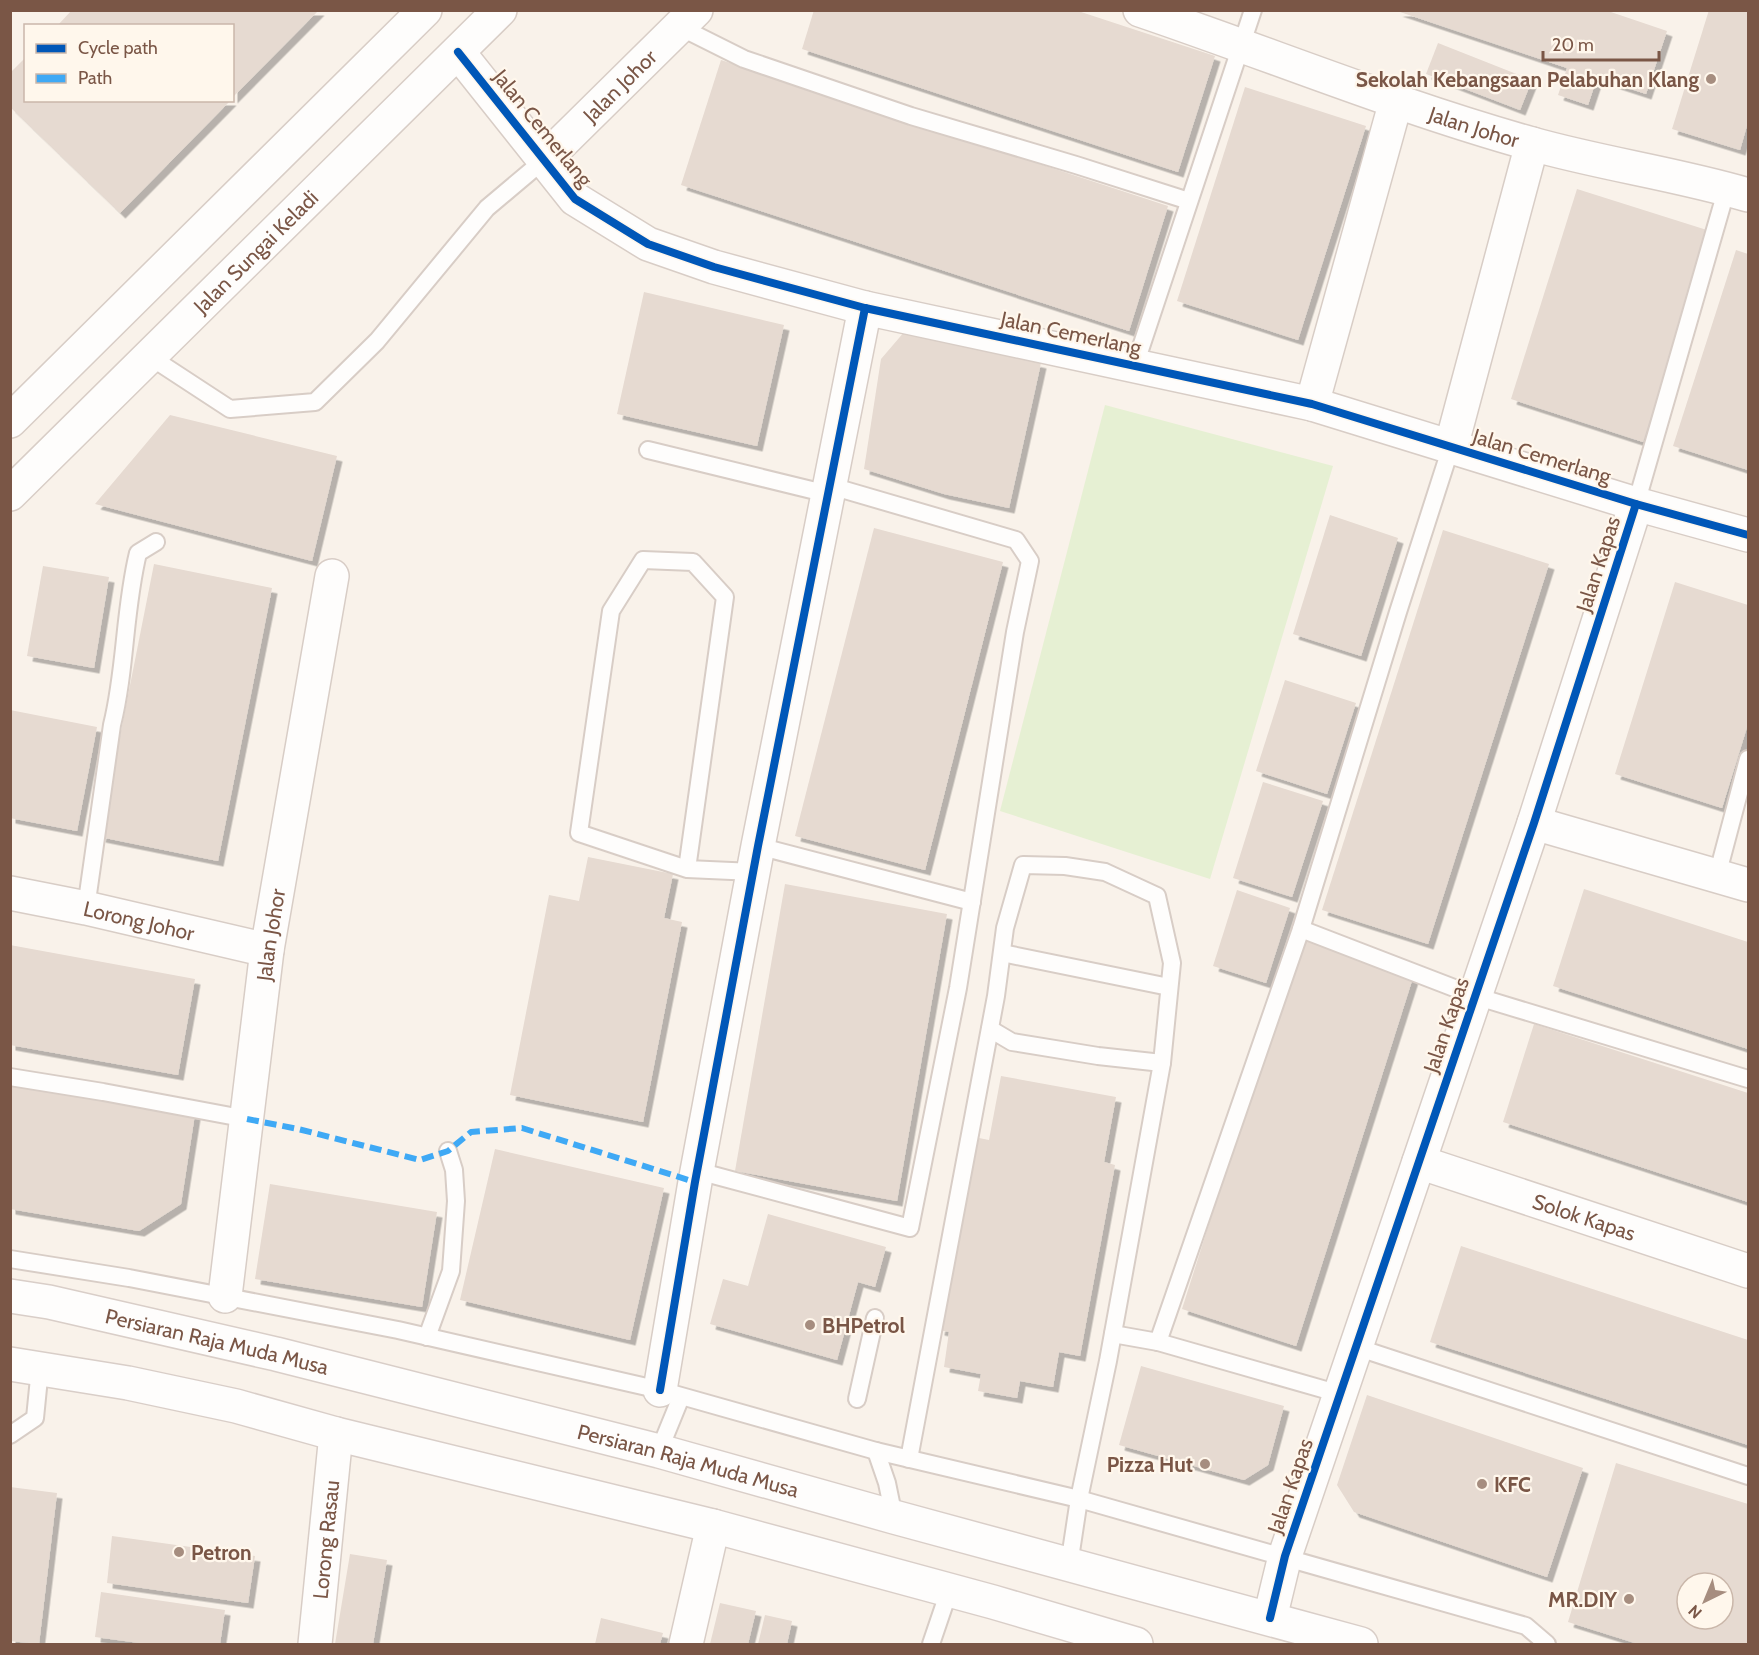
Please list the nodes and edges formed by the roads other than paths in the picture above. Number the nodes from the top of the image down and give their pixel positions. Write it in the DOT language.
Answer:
graph roads {
  1 [pos="425,10"];
  2 [pos="500,10"];
  3 [pos="1140,10"];
  4 [pos="1254,10"];
  5 [pos="688,19"];
  6 [pos="1241,44"];
  7 [pos="458,52"];
  8 [pos="1396,101"];
  9 [pos="1532,144"];
  10 [pos="544,160"];
  11 [pos="1738,192"];
  12 [pos="1189,201"];
  13 [pos="865,308"];
  14 [pos="149,356"];
  15 [pos="1135,365"];
  16 [pos="1312,404"];
  17 [pos="10,421"];
  18 [pos="1451,447"];
  19 [pos="648,450"];
  20 [pos="830,490"];
  21 [pos="10,494"];
  22 [pos="1636,504"];
  23 [pos="1749,535"];
  24 [pos="156,542"];
  25 [pos="332,576"];
  26 [pos="1749,759"];
  27 [pos="1534,823"];
  28 [pos="756,859"];
  29 [pos="687,869"];
  30 [pos="1717,876"];
  31 [pos="1749,885"];
  32 [pos="10,893"];
  33 [pos="972,902"];
  34 [pos="86,908"];
  35 [pos="1301,929"];
  36 [pos="267,950"];
  37 [pos="1002,953"];
  38 [pos="1170,987"];
  39 [pos="1475,996"];
  40 [pos="990,1029"];
  41 [pos="1162,1063"];
  42 [pos="10,1077"];
  43 [pos="1749,1079"];
  44 [pos="247,1119"];
  45 [pos="448,1151"];
  46 [pos="1419,1162"];
  47 [pos="698,1170"];
  48 [pos="10,1259"];
  49 [pos="1749,1271"];
  50 [pos="10,1296"];
  51 [pos="225,1296"];
  52 [pos="875,1318"];
  53 [pos="1113,1334"];
  54 [pos="427,1337"];
  55 [pos="1158,1342"];
  56 [pos="1356,1347"];
  57 [pos="25,1366"];
  58 [pos="671,1393"];
  59 [pos="1340,1394"];
  60 [pos="857,1399"];
  61 [pos="336,1434"];
  62 [pos="10,1436"];
  63 [pos="659,1451"];
  64 [pos="876,1451"];
  65 [pos="909,1459"];
  66 [pos="1749,1476"];
  67 [pos="1079,1499"];
  68 [pos="894,1517"];
  69 [pos="713,1526"];
  70 [pos="1286,1556"];
  71 [pos="1069,1565"];
  72 [pos="949,1591"];
  73 [pos="1270,1618"];
  74 [pos="315,1644"];
  75 [pos="686,1644"];
  76 [pos="932,1644"];
  77 [pos="1136,1644"];
  78 [pos="1361,1644"];
  79 [pos="1547,1644"];
  1 -- 17 [label="street"];
  2 -- 7 [label="street, Jalan Sungai Keladi"];
  3 -- 6 [label="street, Jalan Johor"];
  4 -- 6 [label="lane"];
  5 -- 10 [label="street, Jalan Johor"];
  5 -- 12 [label="lane"];
  6 -- 8 [label="street, Jalan Johor"];
  6 -- 12 [label="lane"];
  7 -- 10 [label="street, Jalan Cemerlang"];
  7 -- 14 [label="street, Jalan Sungai Keladi"];
  8 -- 9 [label="street, Jalan Johor"];
  8 -- 16 [label="street"];
  9 -- 11 [label="street, Jalan Johor"];
  9 -- 18 [label="street"];
  10 -- 13 [label="street, Jalan Cemerlang"];
  10 -- 14 [label="lane"];
  11 -- 22 [label="lane"];
  12 -- 15 [label="lane"];
  13 -- 15 [label="street, Jalan Cemerlang"];
  13 -- 20 [label="street"];
  14 -- 21 [label="street, Jalan Sungai Keladi"];
  15 -- 16 [label="street, Jalan Cemerlang"];
  16 -- 18 [label="street, Jalan Cemerlang"];
  18 -- 22 [label="street, Jalan Cemerlang"];
  18 -- 35 [label="lane"];
  19 -- 20 [label="lane"];
  20 -- 28 [label="street"];
  20 -- 33 [label="lane"];
  22 -- 23 [label="street, Jalan Cemerlang"];
  22 -- 27 [label="street, Jalan Kapas"];
  24 -- 34 [label="lane"];
  25 -- 36 [label="street, Jalan Johor"];
  26 -- 30 [label="lane"];
  27 -- 30 [label="street"];
  27 -- 39 [label="street, Jalan Kapas"];
  28 -- 29 [label="lane"];
  28 -- 33 [label="lane"];
  28 -- 47 [label="street"];
  29 -- 29 [label="lane"];
  30 -- 31 [label="street"];
  32 -- 34 [label="street, Lorong Johor"];
  33 -- 47 [label="lane"];
  34 -- 36 [label="street, Lorong Johor"];
  35 -- 39 [label="lane"];
  35 -- 55 [label="lane"];
  36 -- 44 [label="street, Jalan Johor"];
  37 -- 38 [label="lane"];
  37 -- 38 [label="lane"];
  37 -- 40 [label="lane"];
  38 -- 41 [label="lane"];
  39 -- 43 [label="lane"];
  39 -- 46 [label="street, Jalan Kapas"];
  40 -- 41 [label="lane"];
  40 -- 65 [label="lane"];
  41 -- 53 [label="lane"];
  42 -- 44 [label="lane"];
  44 -- 51 [label="street, Jalan Johor"];
  45 -- 54 [label="lane"];
  46 -- 49 [label="street, Solok Kapas"];
  46 -- 56 [label="street, Jalan Kapas"];
  47 -- 58 [label="street"];
  48 -- 51 [label="lane"];
  50 -- 63 [label="street, Persiaran Raja Muda Musa"];
  51 -- 54 [label="lane"];
  52 -- 60 [label="lane"];
  53 -- 55 [label="lane"];
  53 -- 67 [label="lane"];
  54 -- 58 [label="lane"];
  55 -- 59 [label="lane"];
  56 -- 59 [label="street, Jalan Kapas"];
  56 -- 66 [label="lane"];
  57 -- 61 [label="street"];
  57 -- 62 [label="lane"];
  58 -- 63 [label="lane"];
  58 -- 64 [label="lane"];
  59 -- 70 [label="street, Jalan Kapas"];
  61 -- 69 [label="street"];
  61 -- 74 [label="street, Lorong Rasau"];
  63 -- 68 [label="street, Persiaran Raja Muda Musa"];
  64 -- 65 [label="lane"];
  64 -- 68 [label="lane"];
  65 -- 67 [label="lane"];
  67 -- 70 [label="lane"];
  67 -- 71 [label="lane"];
  68 -- 71 [label="street, Persiaran Raja Muda Musa"];
  69 -- 72 [label="street"];
  69 -- 75 [label="street"];
  70 -- 73 [label="street, Jalan Kapas"];
  70 -- 79 [label="lane"];
  71 -- 73 [label="street, Persiaran Raja Muda Musa"];
  72 -- 76 [label="lane"];
  72 -- 77 [label="street"];
  73 -- 78 [label="street, Persiaran Raja Muda Musa"];
}
